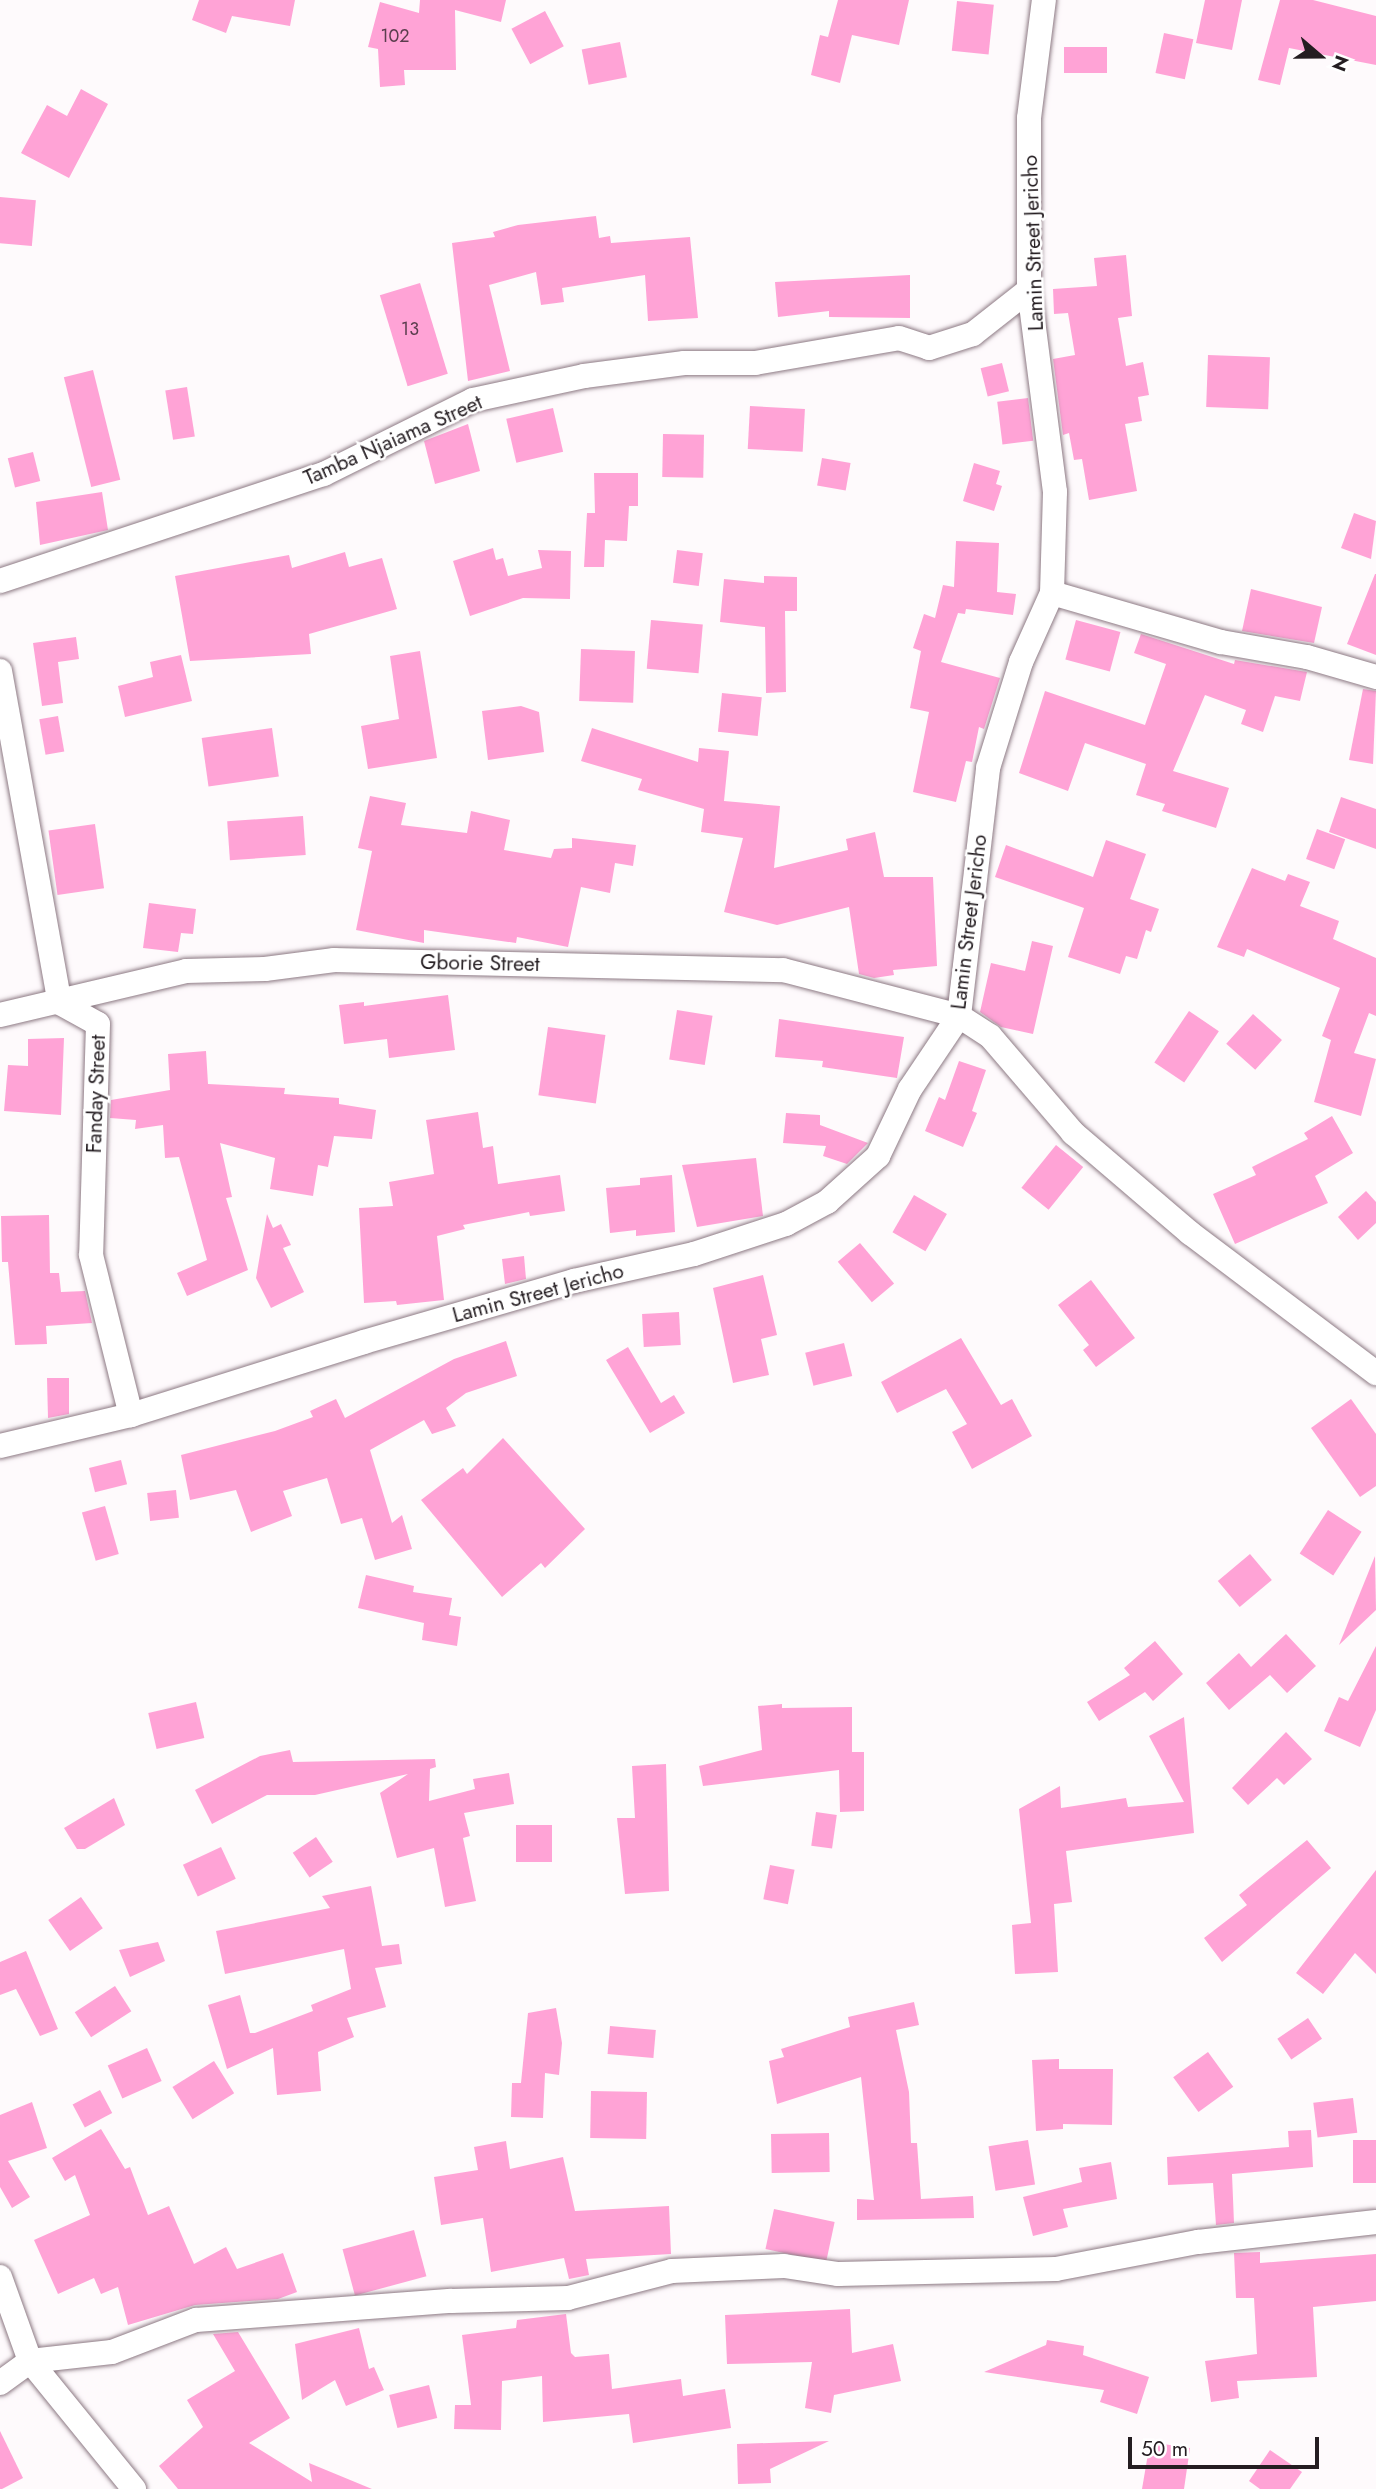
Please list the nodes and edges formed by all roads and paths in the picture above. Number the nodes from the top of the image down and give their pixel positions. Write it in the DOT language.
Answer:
graph roads {
  1 [pos="1044,0"];
  2 [pos="1029,290"];
  3 [pos="0,580"];
  4 [pos="1052,593"];
  5 [pos="0,671"];
  6 [pos="1376,677"];
  7 [pos="60,1003"];
  8 [pos="0,1015"];
  9 [pos="959,1016"];
  10 [pos="1376,1373"];
  11 [pos="131,1415"];
  12 [pos="0,1446"];
  13 [pos="1376,2222"];
  14 [pos="0,2277"];
  15 [pos="30,2361"];
  16 [pos="0,2383"];
  17 [pos="134,2489"];
  1 -- 2 [label="street, Lamin Street Jericho"];
  2 -- 3 [label="street, Tamba Njaiama Street"];
  2 -- 4 [label="street, Lamin Street Jericho"];
  4 -- 6 [label="street"];
  4 -- 9 [label="street, Lamin Street Jericho"];
  5 -- 7 [label="street"];
  7 -- 8 [label="street, Gborie Street"];
  7 -- 9 [label="street, Gborie Street"];
  7 -- 11 [label="street, Fanday Street"];
  9 -- 10 [label="street, Gborie Street"];
  9 -- 11 [label="street, Lamin Street Jericho"];
  11 -- 12 [label="street, Lamin Street Jericho"];
  13 -- 15 [label="street"];
  14 -- 15 [label="street"];
  15 -- 16 [label="street"];
  15 -- 17 [label="street"];
}
